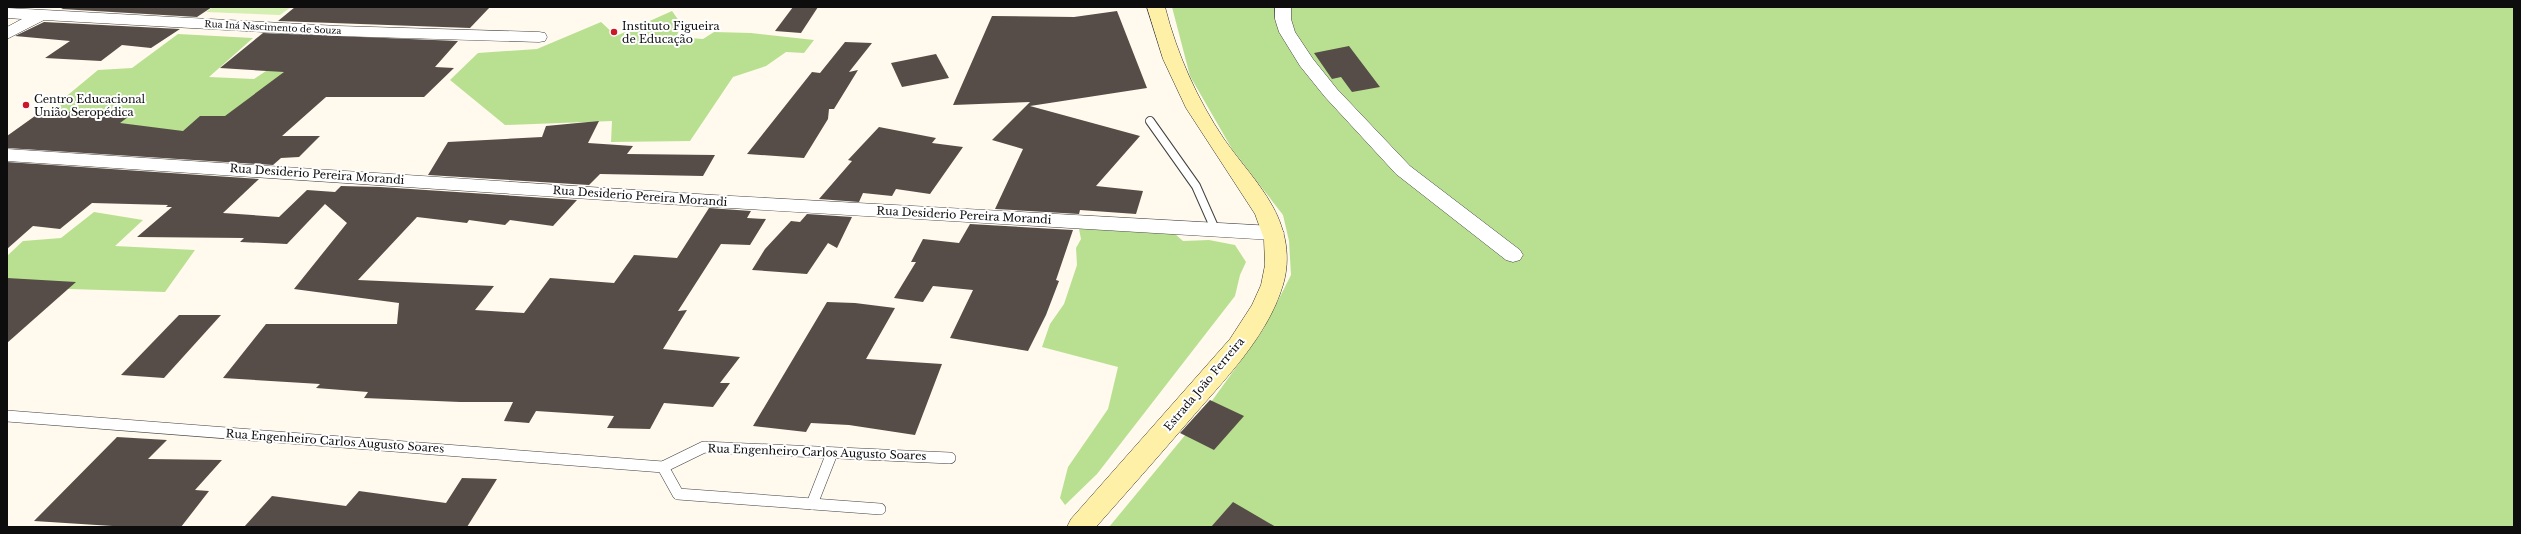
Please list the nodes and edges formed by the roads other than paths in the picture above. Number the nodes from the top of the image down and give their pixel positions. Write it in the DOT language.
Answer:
graph roads {
  1 [pos="1156,7"];
  2 [pos="1283,7"];
  3 [pos="48,11"];
  4 [pos="7,13"];
  5 [pos="7,34"];
  6 [pos="538,37"];
  7 [pos="1150,121"];
  8 [pos="7,155"];
  9 [pos="1216,229"];
  10 [pos="1274,233"];
  11 [pos="1513,255"];
  12 [pos="7,416"];
  13 [pos="832,453"];
  14 [pos="950,458"];
  15 [pos="664,467"];
  16 [pos="812,504"];
  17 [pos="880,509"];
  18 [pos="1080,527"];
  1 -- 10 [label="street, Estrada João Ferreira"];
  2 -- 11 [label="street"];
  3 -- 4 [label="street, Rua Iná Nascimento de Souza"];
  3 -- 5 [label="street"];
  3 -- 6 [label="street, Rua Iná Nascimento de Souza"];
  7 -- 9 [label="lane"];
  8 -- 9 [label="street, Rua Desiderio Pereira Morandi"];
  9 -- 10 [label="street, Rua Desiderio Pereira Morandi"];
  10 -- 18 [label="street, Estrada João Ferreira"];
  12 -- 15 [label="lane, Rua Engenheiro Carlos Augusto Soares"];
  13 -- 14 [label="lane, Rua Engenheiro Carlos Augusto Soares"];
  13 -- 15 [label="lane, Rua Engenheiro Carlos Augusto Soares"];
  13 -- 16 [label="lane"];
  15 -- 16 [label="lane"];
  16 -- 17 [label="lane"];
}
